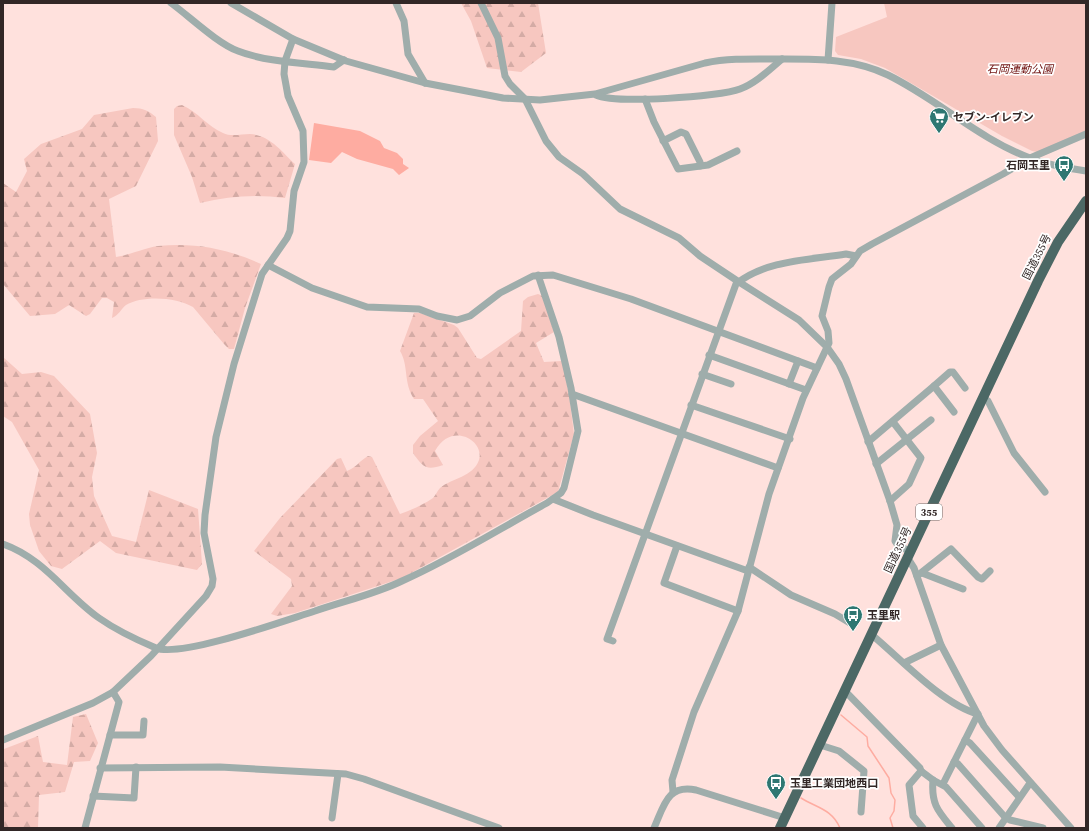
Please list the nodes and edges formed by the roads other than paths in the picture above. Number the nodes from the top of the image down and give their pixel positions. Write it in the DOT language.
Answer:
graph roads {
  1 [pos="171,3"];
  2 [pos="232,3"];
  3 [pos="396,3"];
  4 [pos="481,3"];
  5 [pos="832,3"];
  6 [pos="294,39"];
  7 [pos="782,59"];
  8 [pos="344,60"];
  9 [pos="828,60"];
  10 [pos="285,61"];
  11 [pos="425,83"];
  12 [pos="595,94"];
  13 [pos="525,99"];
  14 [pos="645,99"];
  15 [pos="1086,134"];
  16 [pos="663,141"];
  17 [pos="737,151"];
  18 [pos="1030,158"];
  19 [pos="700,166"];
  20 [pos="1086,171"];
  21 [pos="1086,201"];
  22 [pos="856,256"];
  23 [pos="268,265"];
  24 [pos="538,275"];
  25 [pos="739,282"];
  26 [pos="717,332"];
  27 [pos="827,348"];
  28 [pos="709,355"];
  29 [pos="798,361"];
  30 [pos="817,368"];
  31 [pos="702,374"];
  32 [pos="731,384"];
  33 [pos="789,384"];
  34 [pos="934,386"];
  35 [pos="965,388"];
  36 [pos="806,390"];
  37 [pos="572,394"];
  38 [pos="983,398"];
  39 [pos="691,405"];
  40 [pos="954,412"];
  41 [pos="931,420"];
  42 [pos="893,422"];
  43 [pos="681,433"];
  44 [pos="790,439"];
  45 [pos="907,439"];
  46 [pos="868,442"];
  47 [pos="876,464"];
  48 [pos="778,468"];
  49 [pos="1045,492"];
  50 [pos="553,499"];
  51 [pos="890,501"];
  52 [pos="645,534"];
  53 [pos="3,544"];
  54 [pos="677,546"];
  55 [pos="909,554"];
  56 [pos="749,569"];
  57 [pos="990,571"];
  58 [pos="919,574"];
  59 [pos="963,589"];
  60 [pos="738,611"];
  61 [pos="850,623"];
  62 [pos="872,635"];
  63 [pos="613,641"];
  64 [pos="941,645"];
  65 [pos="157,648"];
  66 [pos="904,663"];
  67 [pos="845,691"];
  68 [pos="112,692"];
  69 [pos="978,714"];
  70 [pos="144,720"];
  71 [pos="110,735"];
  72 [pos="3,740"];
  73 [pos="965,740"];
  74 [pos="820,745"];
  75 [pos="954,762"];
  76 [pos="100,768"];
  77 [pos="136,768"];
  78 [pos="921,771"];
  79 [pos="338,774"];
  80 [pos="933,780"];
  81 [pos="1030,782"];
  82 [pos="943,784"];
  83 [pos="673,792"];
  84 [pos="93,796"];
  85 [pos="1019,797"];
  86 [pos="861,812"];
  87 [pos="1006,817"];
  88 [pos="332,818"];
  89 [pos="785,818"];
  90 [pos="85,828"];
  91 [pos="499,828"];
  92 [pos="654,828"];
  93 [pos="780,828"];
  94 [pos="923,828"];
  95 [pos="952,828"];
  96 [pos="982,828"];
  97 [pos="999,828"];
  98 [pos="1043,828"];
  99 [pos="1071,828"];
  1 -- 10 [label="street"];
  2 -- 6 [label="street"];
  3 -- 11 [label="street"];
  4 -- 13 [label="street"];
  5 -- 9 [label="street"];
  6 -- 8 [label="street"];
  6 -- 10 [label="street"];
  7 -- 9 [label="street"];
  7 -- 12 [label="street"];
  7 -- 14 [label="street"];
  8 -- 10 [label="street"];
  8 -- 11 [label="street"];
  9 -- 18 [label="street"];
  10 -- 23 [label="street"];
  11 -- 13 [label="street"];
  12 -- 13 [label="street"];
  12 -- 14 [label="street"];
  13 -- 25 [label="street"];
  14 -- 16 [label="street"];
  15 -- 18 [label="street"];
  16 -- 19 [label="street"];
  16 -- 19 [label="street"];
  17 -- 19 [label="street"];
  18 -- 20 [label="street"];
  18 -- 22 [label="street"];
  21 -- 38 [label="highway, 国道355号 / 355"];
  22 -- 25 [label="street"];
  22 -- 27 [label="street"];
  23 -- 24 [label="street"];
  23 -- 65 [label="street"];
  24 -- 26 [label="street"];
  24 -- 37 [label="street"];
  25 -- 26 [label="street"];
  25 -- 27 [label="street"];
  26 -- 28 [label="street"];
  26 -- 29 [label="street"];
  27 -- 30 [label="street"];
  27 -- 46 [label="street"];
  28 -- 31 [label="street"];
  28 -- 33 [label="street"];
  29 -- 30 [label="street"];
  29 -- 33 [label="street"];
  30 -- 36 [label="street"];
  31 -- 32 [label="street"];
  31 -- 39 [label="street"];
  33 -- 36 [label="street"];
  34 -- 35 [label="street"];
  34 -- 40 [label="street"];
  34 -- 42 [label="street"];
  36 -- 44 [label="street"];
  37 -- 43 [label="street"];
  37 -- 50 [label="street"];
  38 -- 49 [label="street"];
  38 -- 55 [label="highway, 国道355号 / 355"];
  39 -- 43 [label="street"];
  39 -- 44 [label="street"];
  41 -- 45 [label="street"];
  42 -- 45 [label="street"];
  42 -- 46 [label="street"];
  43 -- 48 [label="street"];
  43 -- 52 [label="street"];
  44 -- 48 [label="street"];
  45 -- 47 [label="street"];
  45 -- 51 [label="street"];
  46 -- 47 [label="street"];
  47 -- 51 [label="street"];
  48 -- 56 [label="street"];
  50 -- 52 [label="street"];
  50 -- 65 [label="street"];
  51 -- 55 [label="street"];
  52 -- 54 [label="street"];
  52 -- 63 [label="street"];
  53 -- 65 [label="street"];
  54 -- 56 [label="street"];
  54 -- 60 [label="street"];
  55 -- 58 [label="street"];
  55 -- 62 [label="highway, 国道355号 / 355"];
  56 -- 60 [label="street"];
  56 -- 61 [label="street"];
  57 -- 58 [label="street"];
  58 -- 59 [label="street"];
  58 -- 64 [label="street"];
  60 -- 83 [label="street"];
  62 -- 66 [label="street"];
  62 -- 67 [label="highway, 国道355号 / 355"];
  64 -- 66 [label="street"];
  64 -- 69 [label="street"];
  65 -- 68 [label="street"];
  66 -- 69 [label="street"];
  67 -- 74 [label="highway, 国道355号 / 355"];
  67 -- 78 [label="street"];
  68 -- 71 [label="street"];
  68 -- 72 [label="street"];
  69 -- 73 [label="street"];
  69 -- 81 [label="street"];
  70 -- 71 [label="street"];
  71 -- 76 [label="street"];
  73 -- 75 [label="street"];
  73 -- 85 [label="street"];
  74 -- 86 [label="street"];
  74 -- 89 [label="highway, 国道355号 / 355"];
  75 -- 82 [label="street"];
  75 -- 87 [label="street"];
  76 -- 77 [label="street"];
  76 -- 84 [label="street"];
  77 -- 79 [label="street"];
  77 -- 84 [label="street"];
  78 -- 80 [label="street"];
  78 -- 94 [label="street"];
  79 -- 88 [label="street"];
  79 -- 91 [label="street"];
  80 -- 82 [label="street"];
  80 -- 95 [label="street"];
  81 -- 85 [label="street"];
  81 -- 99 [label="street"];
  82 -- 96 [label="street"];
  83 -- 89 [label="street"];
  83 -- 92 [label="street"];
  84 -- 90 [label="street"];
  85 -- 87 [label="street"];
  87 -- 97 [label="street"];
  87 -- 98 [label="street"];
  89 -- 93 [label="highway, 国道355号 / 355"];
}
